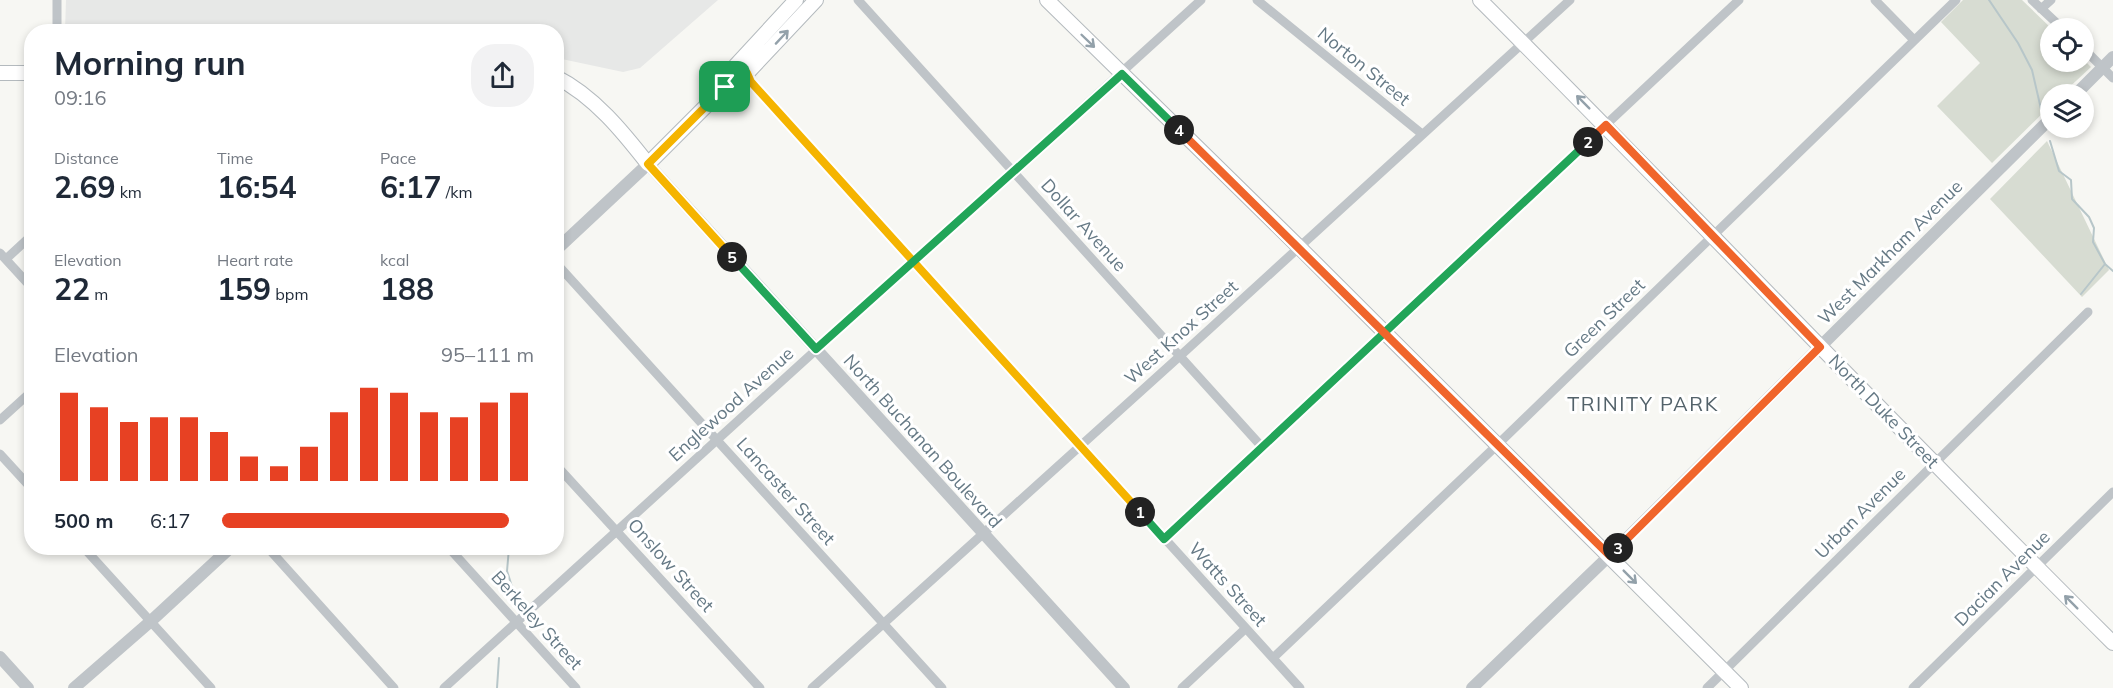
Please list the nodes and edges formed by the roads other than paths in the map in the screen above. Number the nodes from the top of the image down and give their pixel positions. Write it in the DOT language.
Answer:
graph roads {
  1 [pos="57,0"];
  2 [pos="796,0"];
  3 [pos="816,0"];
  4 [pos="858,0"];
  5 [pos="1047,0"];
  6 [pos="1201,0"];
  7 [pos="1257,0"];
  8 [pos="1480,0"];
  9 [pos="1570,0"];
  10 [pos="1739,0"];
  11 [pos="1875,0"];
  12 [pos="1956,0"];
  13 [pos="2032,0"];
  14 [pos="2051,0"];
  15 [pos="2042,9"];
  16 [pos="2051,18"];
  17 [pos="57,24"];
  18 [pos="759,40"];
  19 [pos="1914,40"];
  20 [pos="1524,43"];
  21 [pos="2113,57"];
  22 [pos="2094,58"];
  23 [pos="2103,67"];
  24 [pos="24,73"];
  25 [pos="747,73"];
  26 [pos="0,74"];
  27 [pos="1122,74"];
  28 [pos="2113,78"];
  29 [pos="564,82"];
  30 [pos="2086,84"];
  31 [pos="725,87"];
  32 [pos="1606,125"];
  33 [pos="2040,129"];
  34 [pos="1422,134"];
  35 [pos="648,164"];
  36 [pos="1013,171"];
  37 [pos="1713,236"];
  38 [pos="24,241"];
  39 [pos="564,243"];
  40 [pos="1299,247"];
  41 [pos="3,256"];
  42 [pos="913,261"];
  43 [pos="564,272"];
  44 [pos="24,279"];
  45 [pos="2088,312"];
  46 [pos="1385,332"];
  47 [pos="1820,347"];
  48 [pos="816,349"];
  49 [pos="1180,356"];
  50 [pos="24,398"];
  51 [pos="0,420"];
  52 [pos="717,439"];
  53 [pos="1080,445"];
  54 [pos="1497,445"];
  55 [pos="1262,447"];
  56 [pos="0,454"];
  57 [pos="1935,463"];
  58 [pos="564,474"];
  59 [pos="24,480"];
  60 [pos="2113,492"];
  61 [pos="617,530"];
  62 [pos="983,534"];
  63 [pos="1164,539"];
  64 [pos="90,555"];
  65 [pos="222,555"];
  66 [pos="273,555"];
  67 [pos="455,555"];
  68 [pos="1610,556"];
  69 [pos="2037,567"];
  70 [pos="151,621"];
  71 [pos="517,622"];
  72 [pos="884,624"];
  73 [pos="1245,629"];
  74 [pos="2113,643"];
  75 [pos="0,657"];
  76 [pos="1273,658"];
  77 [pos="1724,672"];
  78 [pos="28,688"];
  79 [pos="74,688"];
  80 [pos="211,688"];
  81 [pos="394,688"];
  82 [pos="444,688"];
  83 [pos="576,688"];
  84 [pos="760,688"];
  85 [pos="812,688"];
  86 [pos="942,688"];
  87 [pos="1125,688"];
  88 [pos="1182,688"];
  89 [pos="1300,688"];
  90 [pos="1473,688"];
  91 [pos="1707,688"];
  92 [pos="1741,688"];
  93 [pos="1914,688"];
  1 -- 17 [label="street"];
  2 -- 18 [label="main road"];
  25 -- 3 [label="main road, one-way"];
  4 -- 36 [label="street, Dollar Avenue"];
  5 -- 27 [label="main road, one-way"];
  6 -- 27 [label="street, Englewood Avenue"];
  7 -- 34 [label="street, Norton Street"];
  8 -- 20 [label="main road, North Duke Street"];
  9 -- 20 [label="street, West Knox Street"];
  10 -- 32 [label="street"];
  11 -- 19 [label="street"];
  12 -- 19 [label="street, Green Street"];
  13 -- 15 [label="street"];
  14 -- 15 [label="street"];
  15 -- 16 [label="street"];
  18 -- 25 [label="main road"];
  18 -- 31 [label="main road"];
  19 -- 37 [label="street, Green Street"];
  32 -- 20 [label="main road, North Duke Street, one-way"];
  20 -- 34 [label="street, West Knox Street"];
  21 -- 23 [label="street"];
  22 -- 23 [label="street"];
  23 -- 28 [label="street"];
  23 -- 30 [label="street"];
  24 -- 26 [label="main road"];
  25 -- 31 [label="main road"];
  25 -- 42 [label="street, Watts Street"];
  27 -- 36 [label="street, Englewood Avenue"];
  27 -- 40 [label="main road"];
  29 -- 35 [label="main road"];
  31 -- 35 [label="main road"];
  32 -- 37 [label="main road, North Duke Street"];
  32 -- 46 [label="street"];
  33 -- 47 [label="street, West Markham Avenue"];
  34 -- 40 [label="street, West Knox Street"];
  35 -- 39 [label="street"];
  35 -- 48 [label="street, North Buchanan Boulevard"];
  36 -- 42 [label="street, Englewood Avenue"];
  36 -- 49 [label="street, Dollar Avenue"];
  37 -- 47 [label="main road, North Duke Street"];
  37 -- 54 [label="street, Green Street"];
  38 -- 41 [label="street"];
  40 -- 46 [label="main road"];
  40 -- 49 [label="street, West Knox Street"];
  41 -- 44 [label="street"];
  42 -- 48 [label="street, Englewood Avenue"];
  42 -- 53 [label="street, Watts Street"];
  43 -- 52 [label="street, Lancaster Street"];
  45 -- 57 [label="street, Urban Avenue"];
  46 -- 54 [label="main road"];
  46 -- 55 [label="street"];
  47 -- 57 [label="main road, North Duke Street"];
  47 -- 68 [label="street, West Markham Avenue"];
  48 -- 52 [label="street, Englewood Avenue"];
  48 -- 62 [label="street, North Buchanan Boulevard"];
  49 -- 53 [label="street, West Knox Street"];
  49 -- 55 [label="street, Dollar Avenue"];
  50 -- 51 [label="street"];
  52 -- 61 [label="street, Englewood Avenue"];
  52 -- 72 [label="street, Lancaster Street"];
  53 -- 62 [label="street, West Knox Street"];
  53 -- 63 [label="street, Watts Street"];
  54 -- 68 [label="main road"];
  54 -- 76 [label="street, Green Street"];
  55 -- 63 [label="street"];
  56 -- 59 [label="street"];
  57 -- 69 [label="main road, North Duke Street"];
  57 -- 77 [label="street, Urban Avenue"];
  58 -- 61 [label="street, Onslow Street"];
  60 -- 69 [label="street, Dacian Avenue"];
  61 -- 71 [label="street, Englewood Avenue"];
  61 -- 84 [label="street, Onslow Street"];
  62 -- 72 [label="street, West Knox Street"];
  62 -- 87 [label="street, North Buchanan Boulevard"];
  63 -- 73 [label="street, Watts Street"];
  64 -- 70 [label="street"];
  65 -- 70 [label="street"];
  66 -- 81 [label="street"];
  67 -- 71 [label="street, Berkeley Street"];
  68 -- 77 [label="main road, one-way"];
  68 -- 90 [label="street, West Markham Avenue"];
  74 -- 69 [label="main road, North Duke Street, one-way"];
  69 -- 93 [label="street, Dacian Avenue"];
  70 -- 79 [label="street"];
  70 -- 80 [label="street"];
  71 -- 82 [label="street, Englewood Avenue"];
  71 -- 83 [label="street, Berkeley Street"];
  72 -- 85 [label="street, West Knox Street"];
  72 -- 86 [label="street, Lancaster Street"];
  73 -- 76 [label="street, Watts Street"];
  73 -- 88 [label="street"];
  75 -- 78 [label="street"];
  76 -- 89 [label="street, Watts Street"];
  77 -- 91 [label="street, Urban Avenue"];
  77 -- 92 [label="main road"];
}
